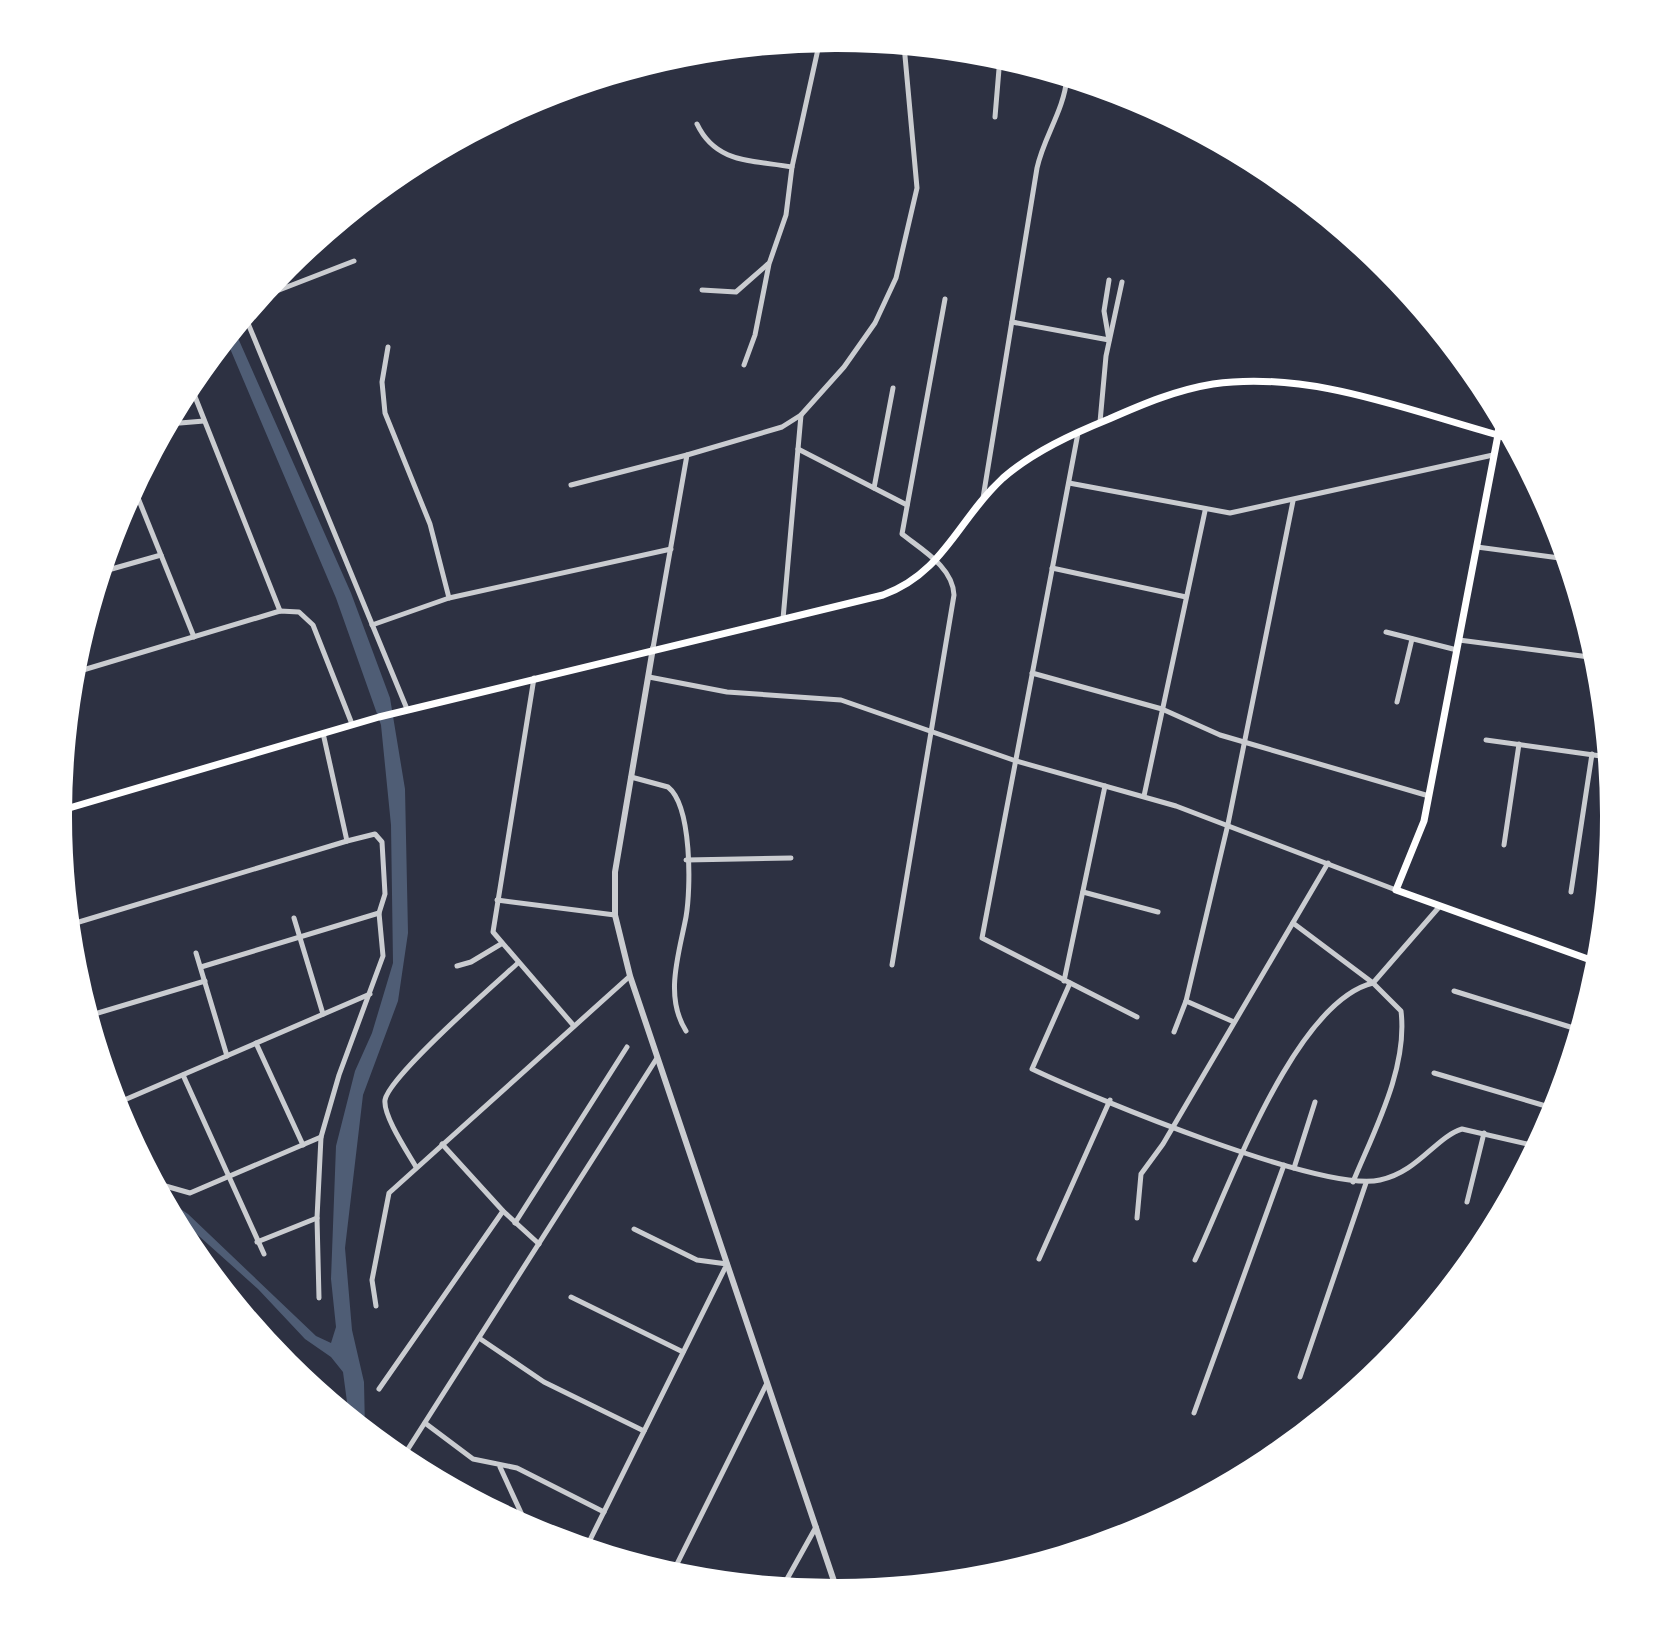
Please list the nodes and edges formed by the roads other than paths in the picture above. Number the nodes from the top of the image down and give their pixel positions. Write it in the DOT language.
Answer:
graph roads {
  1 [pos="817,53"];
  2 [pos="905,56"];
  3 [pos="999,70"];
  4 [pos="1065,88"];
  5 [pos="995,117"];
  6 [pos="697,124"];
  7 [pos="792,167"];
  8 [pos="354,261"];
  9 [pos="769,264"];
  10 [pos="1109,280"];
  11 [pos="1122,282"];
  12 [pos="285,288"];
  13 [pos="702,290"];
  14 [pos="945,299"];
  15 [pos="1012,322"];
  16 [pos="250,327"];
  17 [pos="1109,340"];
  18 [pos="388,347"];
  19 [pos="744,365"];
  20 [pos="893,388"];
  21 [pos="196,399"];
  22 [pos="801,415"];
  23 [pos="204,421"];
  24 [pos="1100,422"];
  25 [pos="182,423"];
  26 [pos="1078,433"];
  27 [pos="1498,435"];
  28 [pos="798,449"];
  29 [pos="687,455"];
  30 [pos="1494,455"];
  31 [pos="1069,483"];
  32 [pos="571,485"];
  33 [pos="874,488"];
  34 [pos="983,499"];
  35 [pos="1293,501"];
  36 [pos="140,503"];
  37 [pos="907,505"];
  38 [pos="1205,511"];
  39 [pos="1477,547"];
  40 [pos="671,549"];
  41 [pos="161,555"];
  42 [pos="1554,557"];
  43 [pos="936,562"];
  44 [pos="114,568"];
  45 [pos="1052,568"];
  46 [pos="1186,597"];
  47 [pos="449,598"];
  48 [pos="280,611"];
  49 [pos="783,619"];
  50 [pos="372,625"];
  51 [pos="1386,632"];
  52 [pos="194,637"];
  53 [pos="1412,639"];
  54 [pos="1459,640"];
  55 [pos="653,648"];
  56 [pos="1457,650"];
  57 [pos="1582,656"];
  58 [pos="87,669"];
  59 [pos="1032,673"];
  60 [pos="535,677"];
  61 [pos="649,677"];
  62 [pos="1397,702"];
  63 [pos="407,709"];
  64 [pos="1162,709"];
  65 [pos="352,724"];
  66 [pos="932,731"];
  67 [pos="323,733"];
  68 [pos="1486,740"];
  69 [pos="1244,742"];
  70 [pos="1519,744"];
  71 [pos="1592,754"];
  72 [pos="1597,755"];
  73 [pos="1016,761"];
  74 [pos="631,777"];
  75 [pos="1105,786"];
  76 [pos="1144,796"];
  77 [pos="1429,796"];
  78 [pos="72,807"];
  79 [pos="1228,824"];
  80 [pos="347,841"];
  81 [pos="1504,845"];
  82 [pos="791,858"];
  83 [pos="686,860"];
  84 [pos="1328,863"];
  85 [pos="1396,890"];
  86 [pos="1083,892"];
  87 [pos="1571,892"];
  88 [pos="497,900"];
  89 [pos="1440,906"];
  90 [pos="1158,912"];
  91 [pos="379,913"];
  92 [pos="615,915"];
  93 [pos="294,918"];
  94 [pos="80,922"];
  95 [pos="1293,922"];
  96 [pos="300,937"];
  97 [pos="501,944"];
  98 [pos="196,953"];
  99 [pos="1586,958"];
  100 [pos="518,963"];
  101 [pos="892,965"];
  102 [pos="457,966"];
  103 [pos="201,967"];
  104 [pos="630,976"];
  105 [pos="205,981"];
  106 [pos="1067,982"];
  107 [pos="1373,983"];
  108 [pos="1454,991"];
  109 [pos="371,993"];
  110 [pos="1186,1001"];
  111 [pos="99,1013"];
  112 [pos="323,1014"];
  113 [pos="1137,1017"];
  114 [pos="1234,1022"];
  115 [pos="574,1026"];
  116 [pos="1569,1027"];
  117 [pos="686,1031"];
  118 [pos="1174,1032"];
  119 [pos="256,1043"];
  120 [pos="627,1047"];
  121 [pos="227,1056"];
  122 [pos="658,1058"];
  123 [pos="1434,1073"];
  124 [pos="183,1075"];
  125 [pos="127,1099"];
  126 [pos="1110,1100"];
  127 [pos="1315,1102"];
  128 [pos="1542,1105"];
  129 [pos="1172,1125"];
  130 [pos="1484,1133"];
  131 [pos="321,1137"];
  132 [pos="1525,1143"];
  133 [pos="442,1144"];
  134 [pos="303,1145"];
  135 [pos="1245,1153"];
  136 [pos="1284,1165"];
  137 [pos="416,1167"];
  138 [pos="1294,1168"];
  139 [pos="228,1177"];
  140 [pos="1353,1182"];
  141 [pos="1366,1183"];
  142 [pos="170,1187"];
  143 [pos="1467,1202"];
  144 [pos="503,1211"];
  145 [pos="317,1218"];
  146 [pos="1137,1218"];
  147 [pos="515,1223"];
  148 [pos="634,1229"];
  149 [pos="257,1242"];
  150 [pos="539,1244"];
  151 [pos="264,1254"];
  152 [pos="1039,1259"];
  153 [pos="1195,1260"];
  154 [pos="727,1264"];
  155 [pos="571,1297"];
  156 [pos="319,1298"];
  157 [pos="376,1306"];
  158 [pos="479,1338"];
  159 [pos="683,1352"];
  160 [pos="1300,1377"];
  161 [pos="766,1385"];
  162 [pos="379,1389"];
  163 [pos="1194,1413"];
  164 [pos="425,1423"];
  165 [pos="644,1431"];
  166 [pos="409,1448"];
  167 [pos="499,1466"];
  168 [pos="519,1510"];
  169 [pos="604,1512"];
  170 [pos="817,1526"];
  171 [pos="591,1538"];
  172 [pos="678,1562"];
  173 [pos="788,1577"];
  174 [pos="834,1579"];
  1 -- 7 [label="street"];
  2 -- 22 [label="street"];
  3 -- 5 [label="street"];
  4 -- 15 [label="street"];
  6 -- 7 [label="street"];
  7 -- 9 [label="street"];
  8 -- 12 [label="street"];
  9 -- 13 [label="street"];
  9 -- 19 [label="street"];
  10 -- 17 [label="street"];
  11 -- 17 [label="street"];
  14 -- 37 [label="street"];
  15 -- 17 [label="street"];
  15 -- 34 [label="street"];
  16 -- 50 [label="street"];
  17 -- 24 [label="street"];
  18 -- 47 [label="street"];
  20 -- 33 [label="street"];
  21 -- 23 [label="street"];
  22 -- 28 [label="street"];
  22 -- 29 [label="street"];
  23 -- 25 [label="street"];
  23 -- 48 [label="street"];
  24 -- 26 [label="main road"];
  24 -- 27 [label="main road"];
  26 -- 31 [label="street"];
  26 -- 34 [label="main road"];
  27 -- 30 [label="main road"];
  28 -- 33 [label="street"];
  28 -- 49 [label="street"];
  29 -- 32 [label="street"];
  29 -- 40 [label="street"];
  30 -- 35 [label="street"];
  30 -- 39 [label="main road"];
  31 -- 38 [label="street"];
  31 -- 45 [label="street"];
  33 -- 37 [label="street"];
  34 -- 43 [label="main road"];
  35 -- 38 [label="street"];
  35 -- 69 [label="street"];
  36 -- 41 [label="street"];
  37 -- 43 [label="street"];
  38 -- 46 [label="street"];
  39 -- 42 [label="street"];
  39 -- 54 [label="main road"];
  40 -- 47 [label="street"];
  40 -- 55 [label="street"];
  41 -- 44 [label="street"];
  41 -- 52 [label="street"];
  43 -- 49 [label="main road"];
  43 -- 66 [label="street"];
  45 -- 46 [label="street"];
  45 -- 59 [label="street"];
  46 -- 64 [label="street"];
  47 -- 50 [label="street"];
  48 -- 52 [label="street"];
  48 -- 65 [label="street"];
  49 -- 55 [label="main road"];
  50 -- 63 [label="street"];
  51 -- 53 [label="street"];
  52 -- 58 [label="street"];
  53 -- 56 [label="street"];
  53 -- 62 [label="street"];
  54 -- 56 [label="main road"];
  54 -- 57 [label="street"];
  55 -- 60 [label="main road"];
  55 -- 61 [label="street"];
  56 -- 77 [label="main road"];
  59 -- 64 [label="street"];
  59 -- 73 [label="street"];
  60 -- 63 [label="main road"];
  60 -- 88 [label="street"];
  61 -- 66 [label="street"];
  61 -- 74 [label="street"];
  63 -- 65 [label="main road"];
  64 -- 69 [label="street"];
  64 -- 76 [label="street"];
  65 -- 67 [label="main road"];
  66 -- 73 [label="street"];
  66 -- 101 [label="street"];
  67 -- 78 [label="main road"];
  67 -- 80 [label="street"];
  68 -- 70 [label="street"];
  69 -- 77 [label="street"];
  69 -- 79 [label="street"];
  70 -- 71 [label="street"];
  70 -- 81 [label="street"];
  71 -- 72 [label="street"];
  71 -- 87 [label="street"];
  73 -- 75 [label="street"];
  73 -- 106 [label="street"];
  74 -- 83 [label="street"];
  74 -- 92 [label="street"];
  75 -- 76 [label="street"];
  75 -- 86 [label="street"];
  76 -- 79 [label="street"];
  77 -- 85 [label="main road"];
  79 -- 84 [label="street"];
  79 -- 110 [label="street"];
  80 -- 91 [label="street"];
  80 -- 94 [label="street"];
  82 -- 83 [label="street"];
  83 -- 117 [label="street"];
  84 -- 85 [label="street"];
  84 -- 95 [label="street"];
  85 -- 89 [label="main road"];
  86 -- 90 [label="street"];
  86 -- 106 [label="street"];
  88 -- 92 [label="street"];
  88 -- 97 [label="street"];
  89 -- 99 [label="main road"];
  89 -- 107 [label="street"];
  91 -- 96 [label="street"];
  91 -- 109 [label="street"];
  92 -- 104 [label="street"];
  93 -- 96 [label="street"];
  95 -- 107 [label="street"];
  95 -- 114 [label="street"];
  96 -- 103 [label="street"];
  96 -- 112 [label="street"];
  97 -- 100 [label="street"];
  97 -- 102 [label="street"];
  98 -- 103 [label="street"];
  100 -- 115 [label="street"];
  100 -- 137 [label="street"];
  103 -- 105 [label="street"];
  104 -- 115 [label="street"];
  104 -- 122 [label="street"];
  105 -- 111 [label="street"];
  105 -- 121 [label="street"];
  106 -- 113 [label="street"];
  106 -- 126 [label="street"];
  107 -- 135 [label="street"];
  107 -- 140 [label="street"];
  108 -- 116 [label="street"];
  109 -- 112 [label="street"];
  109 -- 131 [label="street"];
  110 -- 114 [label="street"];
  110 -- 118 [label="street"];
  112 -- 119 [label="street"];
  114 -- 129 [label="street"];
  115 -- 133 [label="street"];
  119 -- 121 [label="street"];
  119 -- 134 [label="street"];
  120 -- 147 [label="street"];
  121 -- 124 [label="street"];
  122 -- 150 [label="street"];
  122 -- 154 [label="street"];
  123 -- 128 [label="street"];
  124 -- 125 [label="street"];
  124 -- 139 [label="street"];
  126 -- 129 [label="street"];
  126 -- 152 [label="street"];
  127 -- 138 [label="street"];
  129 -- 135 [label="street"];
  129 -- 146 [label="street"];
  130 -- 132 [label="street"];
  130 -- 141 [label="street"];
  130 -- 143 [label="street"];
  131 -- 134 [label="street"];
  131 -- 145 [label="street"];
  133 -- 137 [label="street"];
  133 -- 144 [label="street"];
  134 -- 139 [label="street"];
  135 -- 136 [label="street"];
  135 -- 153 [label="street"];
  136 -- 138 [label="street"];
  136 -- 163 [label="street"];
  137 -- 157 [label="street"];
  138 -- 140 [label="street"];
  139 -- 142 [label="street"];
  139 -- 149 [label="street"];
  140 -- 141 [label="street"];
  141 -- 160 [label="street"];
  144 -- 147 [label="street"];
  144 -- 162 [label="street"];
  145 -- 149 [label="street"];
  145 -- 156 [label="street"];
  147 -- 150 [label="street"];
  148 -- 154 [label="street"];
  149 -- 151 [label="street"];
  150 -- 158 [label="street"];
  154 -- 159 [label="street"];
  154 -- 161 [label="street"];
  155 -- 159 [label="street"];
  158 -- 164 [label="street"];
  158 -- 165 [label="street"];
  159 -- 165 [label="street"];
  161 -- 170 [label="street"];
  161 -- 172 [label="street"];
  164 -- 166 [label="street"];
  164 -- 167 [label="street"];
  165 -- 169 [label="street"];
  167 -- 168 [label="street"];
  167 -- 169 [label="street"];
  169 -- 171 [label="street"];
  170 -- 173 [label="street"];
  170 -- 174 [label="street"];
}
